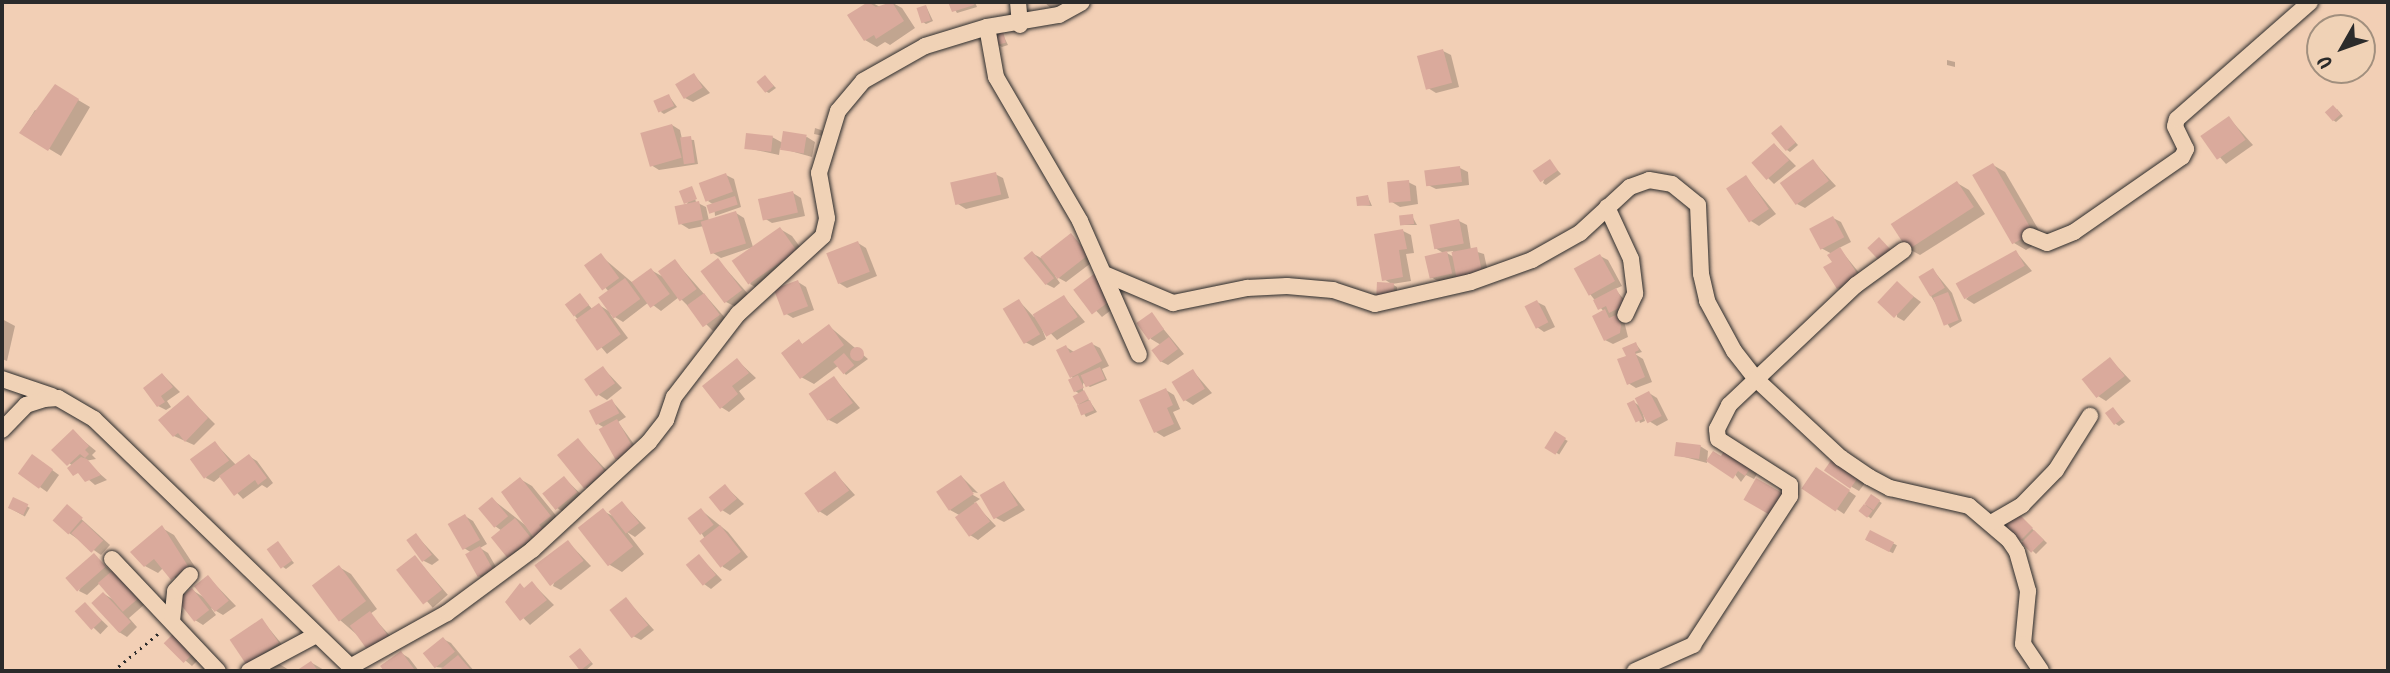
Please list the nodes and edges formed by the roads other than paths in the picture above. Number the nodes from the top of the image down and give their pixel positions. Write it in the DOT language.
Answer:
graph roads {
  1 [pos="1018,2"];
  2 [pos="1082,2"];
  3 [pos="2310,2"];
  4 [pos="1020,25"];
  5 [pos="987,27"];
  6 [pos="1607,207"];
  7 [pos="2030,236"];
  8 [pos="1904,250"];
  9 [pos="1107,275"];
  10 [pos="1625,315"];
  11 [pos="1139,355"];
  12 [pos="2,379"];
  13 [pos="1757,380"];
  14 [pos="58,398"];
  15 [pos="2090,416"];
  16 [pos="2,430"];
  17 [pos="1993,522"];
  18 [pos="112,559"];
  19 [pos="190,575"];
  20 [pos="172,621"];
  21 [pos="316,635"];
  22 [pos="352,669"];
  23 [pos="218,671"];
  24 [pos="249,671"];
  25 [pos="1635,671"];
  26 [pos="2041,671"];
  1 -- 4 [label="street"];
  2 -- 4 [label="street"];
  3 -- 7 [label="street"];
  4 -- 5 [label="street"];
  5 -- 9 [label="street"];
  5 -- 22 [label="street"];
  6 -- 9 [label="street"];
  6 -- 10 [label="street"];
  6 -- 13 [label="street"];
  8 -- 13 [label="street"];
  9 -- 11 [label="street"];
  12 -- 14 [label="street"];
  13 -- 17 [label="street"];
  13 -- 25 [label="street"];
  14 -- 16 [label="street"];
  14 -- 21 [label="street"];
  15 -- 17 [label="street"];
  17 -- 26 [label="street"];
  18 -- 20 [label="street"];
  19 -- 20 [label="street"];
  20 -- 23 [label="street"];
  21 -- 22 [label="street"];
  21 -- 24 [label="street"];
}
